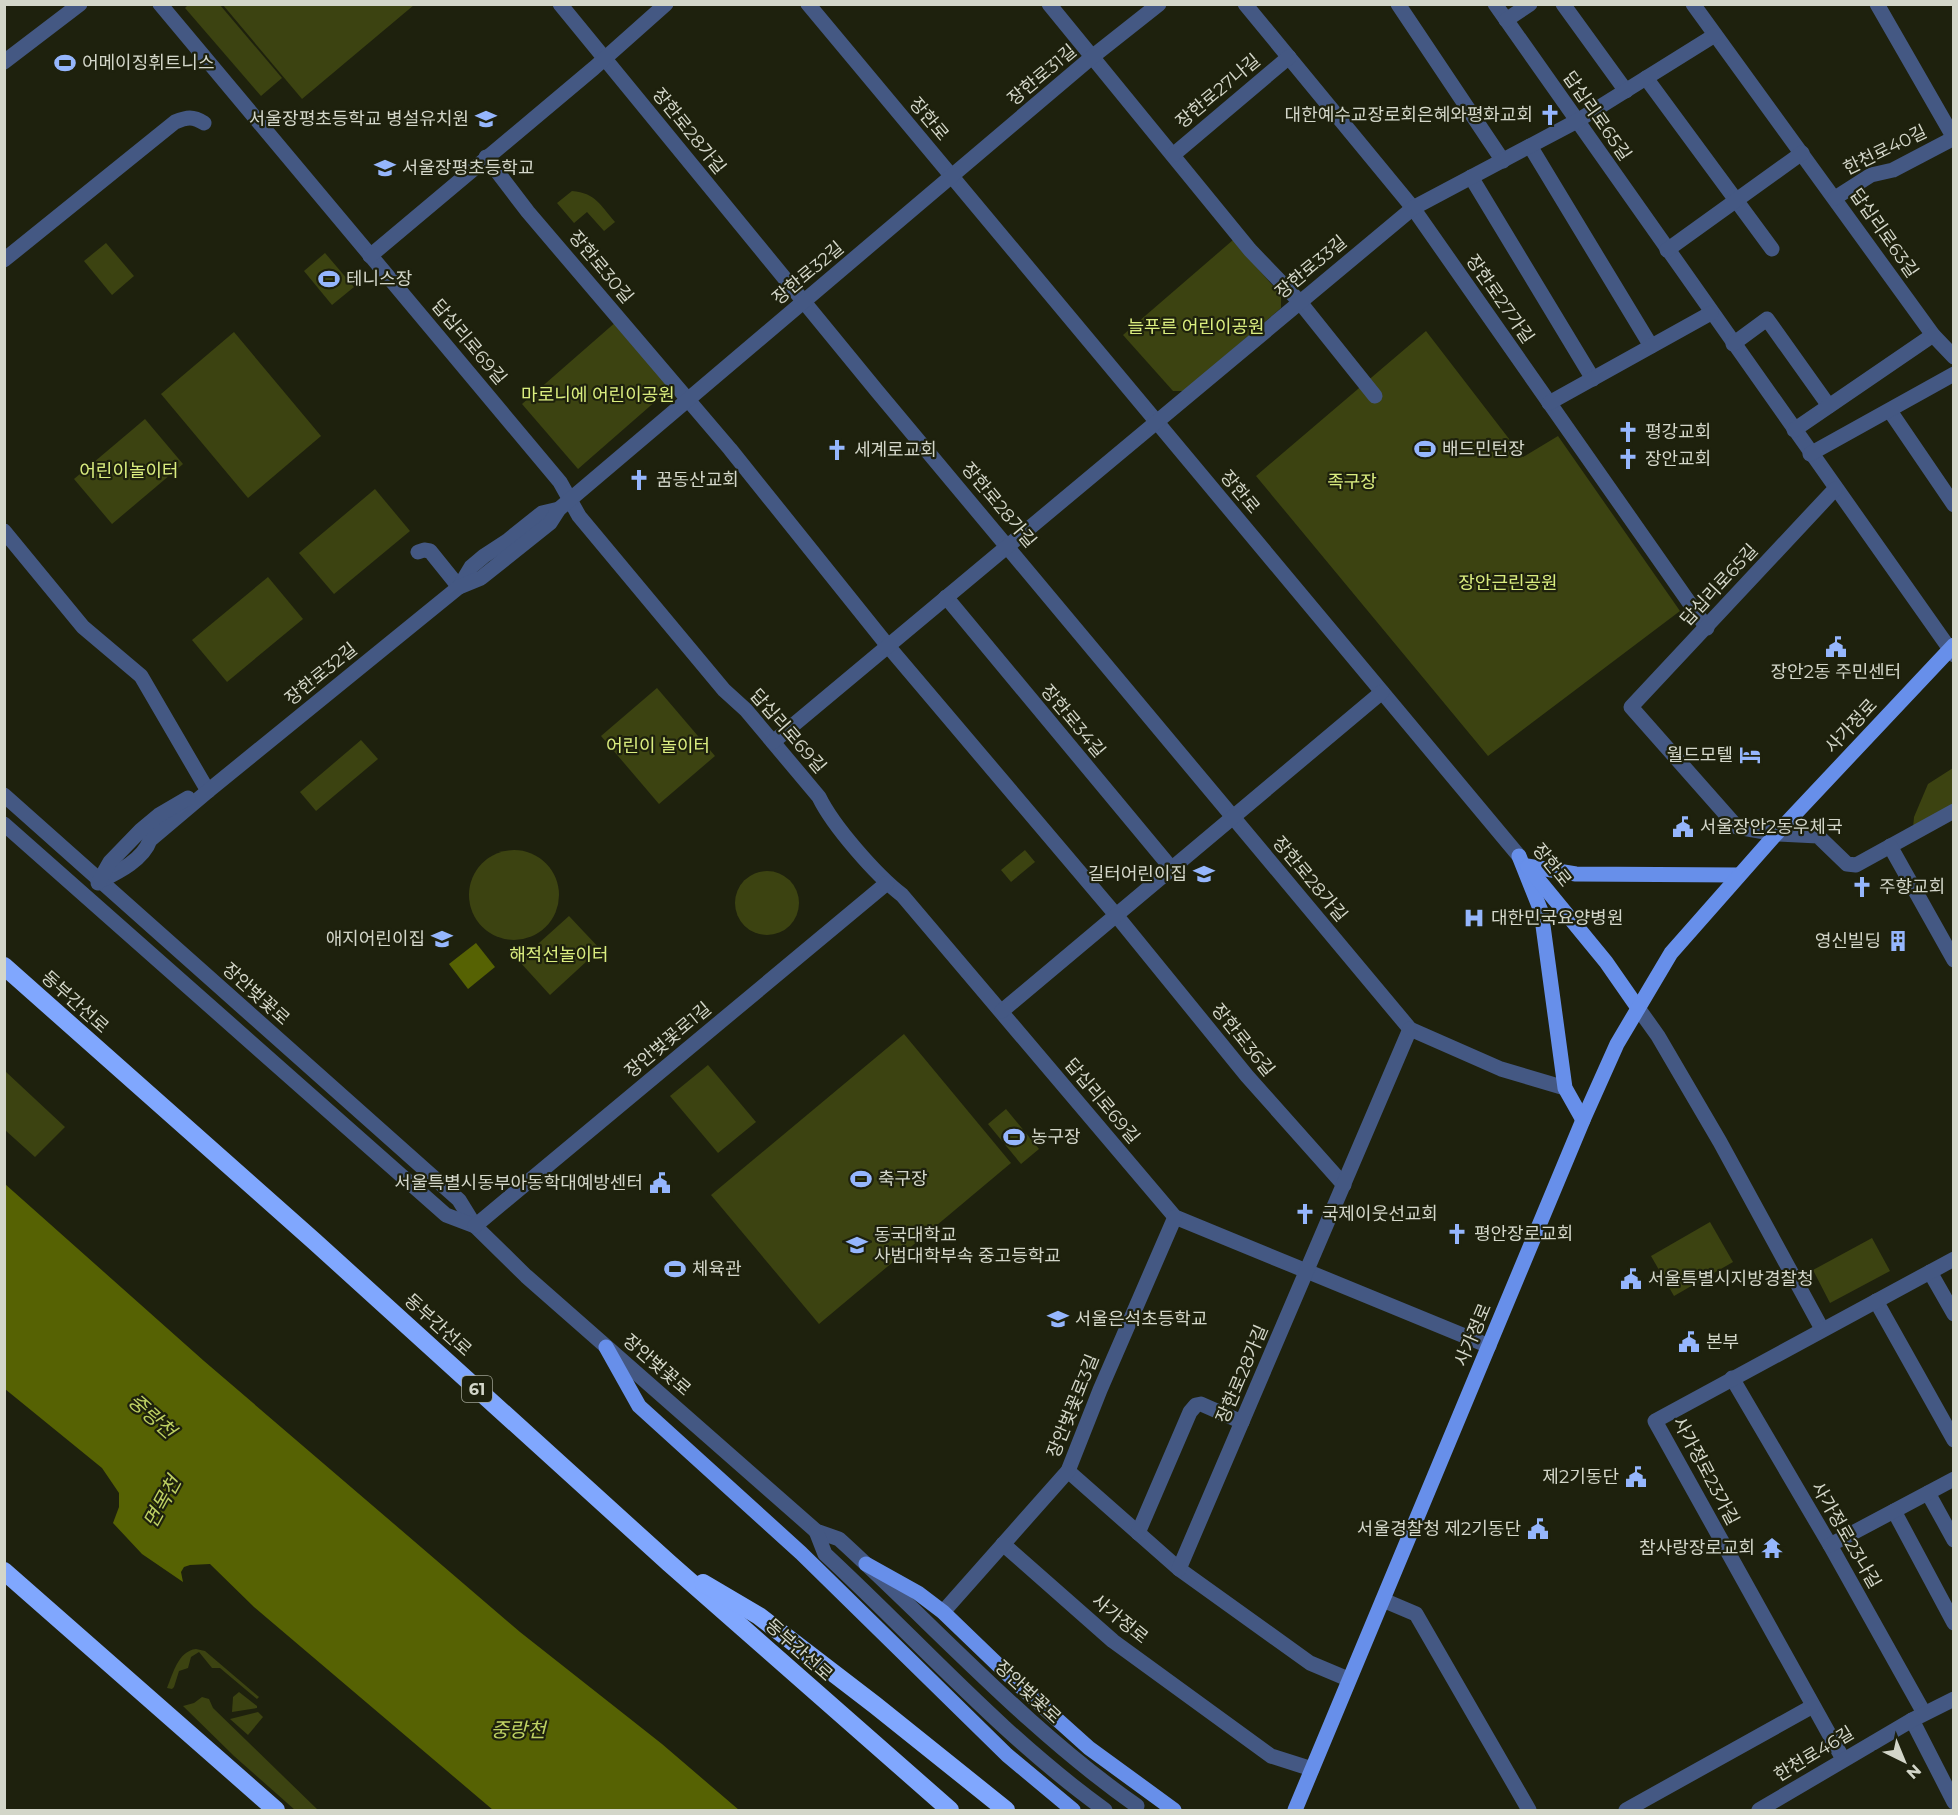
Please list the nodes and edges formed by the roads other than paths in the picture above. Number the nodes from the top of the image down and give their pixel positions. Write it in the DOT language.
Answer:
graph roads {
  1 [pos="80,4"];
  2 [pos="160,4"];
  3 [pos="560,4"];
  4 [pos="666,4"];
  5 [pos="808,4"];
  6 [pos="1049,4"];
  7 [pos="1159,4"];
  8 [pos="1245,4"];
  9 [pos="1398,4"];
  10 [pos="1495,4"];
  11 [pos="1530,4"];
  12 [pos="1563,4"];
  13 [pos="1694,4"];
  14 [pos="1878,4"];
  15 [pos="1506,20"];
  16 [pos="1715,35"];
  17 [pos="1092,57"];
  18 [pos="1289,57"];
  19 [pos="604,58"];
  20 [pos="4,63"];
  21 [pos="1646,78"];
  22 [pos="1626,91"];
  23 [pos="1577,121"];
  24 [pos="204,123"];
  25 [pos="1953,138"];
  26 [pos="1530,146"];
  27 [pos="1802,153"];
  28 [pos="1173,155"];
  29 [pos="486,157"];
  30 [pos="1503,161"];
  31 [pos="952,177"];
  32 [pos="1471,177"];
  33 [pos="1835,198"];
  34 [pos="1736,201"];
  35 [pos="1413,208"];
  36 [pos="1772,249"];
  37 [pos="1667,250"];
  38 [pos="370,256"];
  39 [pos="4,260"];
  40 [pos="1299,301"];
  41 [pos="804,302"];
  42 [pos="1711,313"];
  43 [pos="1933,335"];
  44 [pos="1733,344"];
  45 [pos="1651,346"];
  46 [pos="1953,357"];
  47 [pos="1953,374"];
  48 [pos="1593,379"];
  49 [pos="1375,396"];
  50 [pos="689,399"];
  51 [pos="1550,403"];
  52 [pos="1829,406"];
  53 [pos="1890,411"];
  54 [pos="1156,421"];
  55 [pos="1794,430"];
  56 [pos="1810,454"];
  57 [pos="1835,489"];
  58 [pos="564,504"];
  59 [pos="1953,505"];
  60 [pos="4,531"];
  61 [pos="1008,546"];
  62 [pos="418,552"];
  63 [pos="459,587"];
  64 [pos="946,597"];
  65 [pos="1707,628"];
  66 [pos="888,646"];
  67 [pos="1952,650"];
  68 [pos="1382,692"];
  69 [pos="773,742"];
  70 [pos="208,791"];
  71 [pos="4,795"];
  72 [pos="1953,812"];
  73 [pos="1233,818"];
  74 [pos="4,824"];
  75 [pos="1776,834"];
  76 [pos="1890,846"];
  77 [pos="1523,861"];
  78 [pos="1172,869"];
  79 [pos="1739,875"];
  80 [pos="100,881"];
  81 [pos="887,883"];
  82 [pos="86,896"];
  83 [pos="1116,915"];
  84 [pos="1953,960"];
  85 [pos="4,966"];
  86 [pos="1638,1008"];
  87 [pos="1002,1011"];
  88 [pos="1410,1029"];
  89 [pos="1565,1088"];
  90 [pos="1582,1120"];
  91 [pos="1344,1185"];
  92 [pos="1175,1217"];
  93 [pos="475,1226"];
  94 [pos="1953,1259"];
  95 [pos="1308,1271"];
  96 [pos="1930,1272"];
  97 [pos="1876,1301"];
  98 [pos="1953,1314"];
  99 [pos="1822,1329"];
  100 [pos="1489,1346"];
  101 [pos="606,1347"];
  102 [pos="1732,1378"];
  103 [pos="1242,1422"];
  104 [pos="1953,1440"];
  105 [pos="1068,1471"];
  106 [pos="1953,1479"];
  107 [pos="1928,1493"];
  108 [pos="1894,1511"];
  109 [pos="816,1531"];
  110 [pos="1138,1533"];
  111 [pos="1953,1540"];
  112 [pos="1003,1544"];
  113 [pos="1830,1545"];
  114 [pos="669,1563"];
  115 [pos="866,1564"];
  116 [pos="1179,1569"];
  117 [pos="4,1571"];
  118 [pos="1383,1600"];
  119 [pos="943,1612"];
  120 [pos="1953,1623"];
  121 [pos="1348,1679"];
  122 [pos="1953,1698"];
  123 [pos="1813,1706"];
  124 [pos="1918,1716"];
  125 [pos="1844,1759"];
  126 [pos="1312,1768"];
  127 [pos="1953,1802"];
  128 [pos="1161,1805"];
  129 [pos="1137,1806"];
  130 [pos="276,1810"];
  131 [pos="950,1810"];
  132 [pos="1006,1810"];
  133 [pos="1073,1810"];
  134 [pos="1105,1810"];
  135 [pos="1174,1810"];
  136 [pos="1295,1810"];
  137 [pos="1529,1810"];
  138 [pos="1626,1810"];
  139 [pos="1759,1810"];
  1 -- 20 [label="street"];
  2 -- 38 [label="street, 답십리로69길"];
  3 -- 19 [label="street, 장한로28가길"];
  4 -- 19 [label="street"];
  5 -- 31 [label="street, 장한로"];
  6 -- 17 [label="street"];
  7 -- 17 [label="street, 장한로31길"];
  8 -- 18 [label="street, 장한로27가길"];
  9 -- 30 [label="street"];
  10 -- 15 [label="street, 답십리로65길"];
  11 -- 15 [label="street"];
  12 -- 22 [label="street"];
  13 -- 16 [label="street, 답십리로63길"];
  14 -- 25 [label="street"];
  15 -- 23 [label="street, 답십리로65길"];
  16 -- 21 [label="street, 장한로33길"];
  16 -- 27 [label="street, 답십리로63길"];
  17 -- 28 [label="street"];
  17 -- 31 [label="street, 장한로31길"];
  18 -- 28 [label="street, 장한로27나길"];
  18 -- 35 [label="street, 장한로27가길"];
  19 -- 29 [label="street"];
  19 -- 41 [label="street, 장한로28가길"];
  21 -- 22 [label="street, 장한로33길"];
  21 -- 34 [label="street"];
  22 -- 23 [label="street, 장한로33길"];
  23 -- 26 [label="street, 장한로33길"];
  23 -- 37 [label="street, 답십리로65길"];
  24 -- 39 [label="street"];
  25 -- 33 [label="street, 한천로40길"];
  26 -- 30 [label="street, 장한로33길"];
  26 -- 45 [label="street"];
  27 -- 33 [label="street, 답십리로63길"];
  27 -- 34 [label="street"];
  28 -- 40 [label="street"];
  29 -- 38 [label="street"];
  29 -- 50 [label="street, 장한로30길"];
  30 -- 32 [label="street, 장한로33길"];
  31 -- 41 [label="street, 장한로32길"];
  31 -- 54 [label="street, 장한로"];
  32 -- 35 [label="street, 장한로33길"];
  32 -- 48 [label="street"];
  33 -- 43 [label="street, 답십리로63길"];
  34 -- 36 [label="street"];
  34 -- 37 [label="street"];
  35 -- 40 [label="street, 장한로33길"];
  35 -- 51 [label="street, 장한로27가길"];
  37 -- 42 [label="street, 답십리로65길"];
  38 -- 58 [label="street, 답십리로69길"];
  40 -- 49 [label="street"];
  40 -- 54 [label="street, 장한로33길"];
  41 -- 50 [label="street, 장한로32길"];
  41 -- 61 [label="street, 장한로28가길"];
  42 -- 44 [label="street, 답십리로65길"];
  42 -- 45 [label="street"];
  43 -- 46 [label="street, 답십리로63길"];
  43 -- 52 [label="street"];
  44 -- 52 [label="street"];
  44 -- 55 [label="street, 답십리로65길"];
  45 -- 48 [label="street"];
  47 -- 53 [label="street"];
  48 -- 51 [label="street"];
  50 -- 58 [label="street, 장한로32길"];
  50 -- 66 [label="street"];
  51 -- 65 [label="street, 장한로27가길"];
  52 -- 55 [label="street"];
  53 -- 56 [label="street"];
  53 -- 59 [label="street"];
  54 -- 61 [label="street"];
  54 -- 68 [label="street, 장한로"];
  55 -- 56 [label="street, 답십리로65길"];
  56 -- 57 [label="street, 답십리로65길"];
  57 -- 65 [label="street, 답십리로65길"];
  57 -- 67 [label="street, 답십리로65길"];
  58 -- 63 [label="street, 장한로32길"];
  58 -- 69 [label="street, 답십리로69길"];
  60 -- 70 [label="street"];
  61 -- 64 [label="street"];
  61 -- 73 [label="street, 장한로28가길"];
  62 -- 63 [label="street"];
  63 -- 70 [label="street, 장한로32길"];
  64 -- 66 [label="street"];
  64 -- 78 [label="street, 장한로34길"];
  65 -- 75 [label="street, 답십리로65길"];
  66 -- 69 [label="street"];
  66 -- 83 [label="street"];
  67 -- 75 [label="main road, 사가정로"];
  68 -- 73 [label="street"];
  68 -- 77 [label="street, 장한로"];
  69 -- 81 [label="street, 답십리로69길"];
  70 -- 80 [label="street, 장한로32길"];
  70 -- 80 [label="street, 장한로32길"];
  71 -- 80 [label="street, 장안벚꽃로"];
  72 -- 76 [label="street"];
  73 -- 78 [label="street"];
  73 -- 88 [label="street, 장한로28가길"];
  74 -- 82 [label="street, 장안벚꽃로"];
  75 -- 76 [label="street"];
  75 -- 79 [label="main road, 사가정로"];
  76 -- 84 [label="street"];
  77 -- 79 [label="main road"];
  77 -- 86 [label="main road, 장한로"];
  77 -- 89 [label="main road"];
  78 -- 83 [label="street"];
  79 -- 86 [label="main road, 사가정로"];
  80 -- 82 [label="street, 장한로32길"];
  80 -- 93 [label="street, 장안벚꽃로"];
  81 -- 87 [label="street, 답십리로69길"];
  81 -- 93 [label="street, 장안벚꽃로1길"];
  82 -- 93 [label="street, 장안벚꽃로"];
  83 -- 87 [label="street"];
  83 -- 91 [label="street, 장한로36길"];
  85 -- 114 [label="highway, 동부간선로 / 61"];
  86 -- 90 [label="main road, 사가정로"];
  86 -- 99 [label="street"];
  87 -- 92 [label="street, 답십리로69길"];
  88 -- 89 [label="street, 장한로28가길"];
  88 -- 91 [label="street, 장한로28가길"];
  89 -- 90 [label="main road"];
  90 -- 100 [label="main road, 사가정로"];
  91 -- 95 [label="street, 장한로28가길"];
  92 -- 95 [label="street, 답십리로69길"];
  92 -- 105 [label="street, 장안벚꽃로3길"];
  93 -- 101 [label="street, 장안벚꽃로"];
  94 -- 96 [label="street, 사가정로23가길"];
  95 -- 100 [label="street, 답십리로69길"];
  95 -- 103 [label="street, 장한로28가길"];
  96 -- 97 [label="street, 사가정로23가길"];
  96 -- 98 [label="street"];
  97 -- 99 [label="street, 사가정로23가길"];
  97 -- 104 [label="street"];
  99 -- 102 [label="street, 사가정로23가길"];
  100 -- 118 [label="main road, 사가정로"];
  101 -- 109 [label="street, 장안벚꽃로"];
  101 -- 133 [label="main road"];
  102 -- 113 [label="street, 사가정로23나길"];
  102 -- 123 [label="street, 사가정로23가길"];
  103 -- 110 [label="street"];
  103 -- 116 [label="street, 장한로28가길"];
  105 -- 110 [label="street"];
  105 -- 112 [label="street, 장안벚꽃로3길"];
  106 -- 107 [label="street"];
  107 -- 108 [label="street"];
  107 -- 111 [label="street"];
  108 -- 113 [label="street"];
  108 -- 120 [label="street"];
  109 -- 115 [label="street, 장안벚꽃로"];
  109 -- 134 [label="street, 장안벚꽃로"];
  110 -- 116 [label="street"];
  112 -- 119 [label="street, 장안벚꽃로3길"];
  112 -- 126 [label="street, 사가정로"];
  113 -- 124 [label="street, 사가정로23나길"];
  114 -- 131 [label="highway, 동부간선로 / 61"];
  114 -- 132 [label="highway"];
  115 -- 119 [label="main road"];
  115 -- 129 [label="street, 장안벚꽃로"];
  116 -- 121 [label="street"];
  117 -- 130 [label="highway"];
  118 -- 121 [label="main road, 사가정로"];
  118 -- 137 [label="street"];
  119 -- 128 [label="main road"];
  121 -- 126 [label="main road, 사가정로"];
  122 -- 124 [label="street, 한천로46길"];
  123 -- 125 [label="street, 사가정로23가길"];
  123 -- 138 [label="street"];
  124 -- 125 [label="street, 한천로46길"];
  124 -- 127 [label="street, 사가정로23나길"];
  125 -- 139 [label="street, 한천로46길"];
  126 -- 136 [label="main road, 사가정로"];
  128 -- 135 [label="main road"];
}
